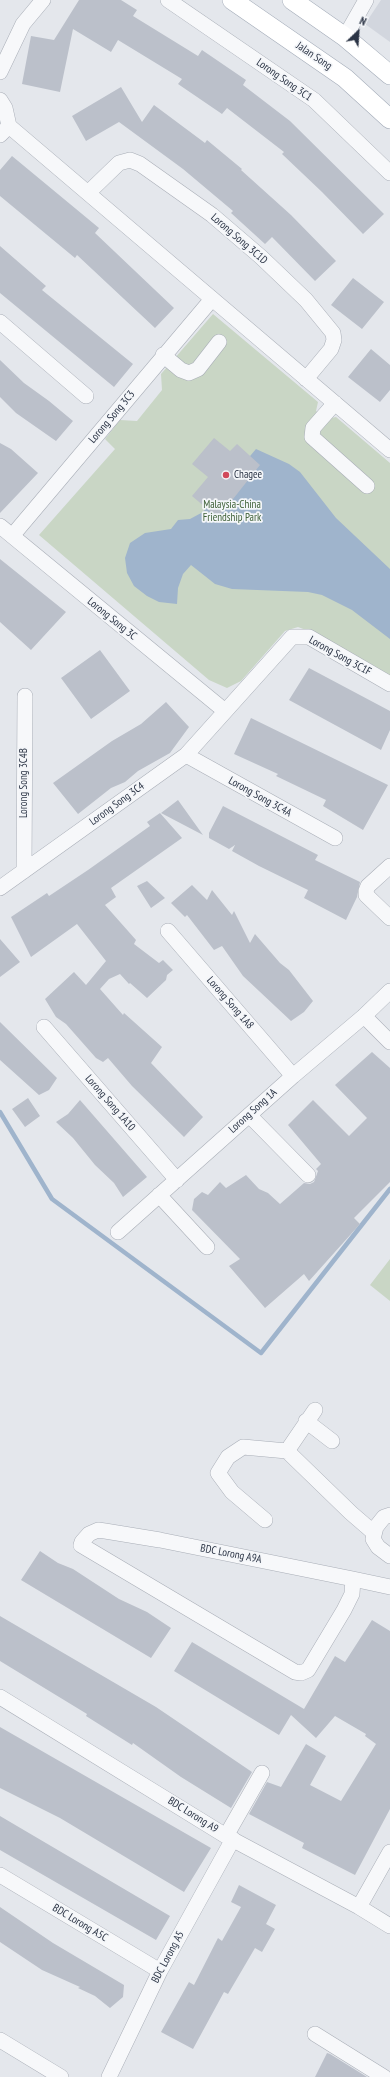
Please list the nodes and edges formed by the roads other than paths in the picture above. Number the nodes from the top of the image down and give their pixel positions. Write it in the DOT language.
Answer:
graph roads {
  1 [pos="43,0"];
  2 [pos="168,0"];
  3 [pos="232,0"];
  4 [pos="292,0"];
  5 [pos="366,0"];
  6 [pos="345,37"];
  7 [pos="0,72"];
  8 [pos="390,75"];
  9 [pos="0,100"];
  10 [pos="390,118"];
  11 [pos="4,131"];
  12 [pos="390,173"];
  13 [pos="89,192"];
  14 [pos="212,299"];
  15 [pos="0,322"];
  16 [pos="219,342"];
  17 [pos="164,355"];
  18 [pos="306,379"];
  19 [pos="86,396"];
  20 [pos="334,403"];
  21 [pos="390,450"];
  22 [pos="367,486"];
  23 [pos="0,526"];
  24 [pos="12,536"];
  25 [pos="390,684"];
  26 [pos="25,696"];
  27 [pos="225,711"];
  28 [pos="186,755"];
  29 [pos="335,838"];
  30 [pos="390,866"];
  31 [pos="24,871"];
  32 [pos="0,888"];
  33 [pos="390,918"];
  34 [pos="168,931"];
  35 [pos="390,991"];
  36 [pos="364,1016"];
  37 [pos="44,1027"];
  38 [pos="390,1042"];
  39 [pos="293,1076"];
  40 [pos="249,1115"];
  41 [pos="308,1175"];
  42 [pos="177,1180"];
  43 [pos="159,1195"];
  44 [pos="118,1232"];
  45 [pos="207,1247"];
  46 [pos="315,1410"];
  47 [pos="306,1421"];
  48 [pos="332,1442"];
  49 [pos="287,1451"];
  50 [pos="390,1515"];
  51 [pos="265,1520"];
  52 [pos="373,1532"];
  53 [pos="390,1556"];
  54 [pos="352,1579"];
  55 [pos="390,1587"];
  56 [pos="0,1697"];
  57 [pos="262,1773"];
  58 [pos="230,1837"];
  59 [pos="390,1852"];
  60 [pos="0,1875"];
  61 [pos="359,1907"];
  62 [pos="390,1926"];
  63 [pos="160,1971"];
  64 [pos="316,2034"];
  65 [pos="0,2040"];
  66 [pos="61,2077"];
  67 [pos="109,2077"];
  68 [pos="384,2077"];
  1 -- 7 [label="street"];
  2 -- 12 [label="street, Lorong Song 3C1"];
  3 -- 10 [label="main road, Jalan Song"];
  4 -- 6 [label="main road"];
  5 -- 6 [label="street"];
  6 -- 8 [label="main road"];
  9 -- 11 [label="street"];
  11 -- 13 [label="street"];
  13 -- 14 [label="street"];
  13 -- 18 [label="street, Lorong Song 3C1D"];
  14 -- 17 [label="street, Lorong Song 3C3"];
  14 -- 18 [label="street"];
  15 -- 19 [label="street"];
  16 -- 17 [label="street"];
  17 -- 24 [label="street, Lorong Song 3C3"];
  18 -- 20 [label="street"];
  20 -- 21 [label="street"];
  20 -- 22 [label="street"];
  23 -- 24 [label="street, Lorong Song 3C"];
  24 -- 27 [label="street, Lorong Song 3C"];
  25 -- 27 [label="street, Lorong Song 3C1F"];
  26 -- 31 [label="street, Lorong Song 3C4B"];
  27 -- 28 [label="street, Lorong Song 3C4"];
  28 -- 29 [label="street, Lorong Song 3C4A"];
  28 -- 31 [label="street, Lorong Song 3C4"];
  30 -- 33 [label="street"];
  31 -- 32 [label="street, Lorong Song 3C4"];
  34 -- 39 [label="street, Lorong Song 1A8"];
  35 -- 36 [label="street, Lorong Song 1A"];
  36 -- 38 [label="street"];
  36 -- 39 [label="street, Lorong Song 1A"];
  37 -- 42 [label="street, Lorong Song 1A10"];
  39 -- 40 [label="street, Lorong Song 1A"];
  40 -- 41 [label="street"];
  40 -- 42 [label="street, Lorong Song 1A"];
  42 -- 43 [label="street, Lorong Song 1A"];
  43 -- 44 [label="street, Lorong Song 1A"];
  43 -- 45 [label="street"];
  46 -- 47 [label="street"];
  47 -- 48 [label="street"];
  47 -- 49 [label="street"];
  49 -- 51 [label="street"];
  49 -- 52 [label="street"];
  50 -- 52 [label="street"];
  52 -- 53 [label="street"];
  54 -- 54 [label="street, BDC Lorong A9A"];
  54 -- 55 [label="street, BDC Lorong A9A"];
  56 -- 58 [label="street, BDC Lorong A9"];
  57 -- 58 [label="street, BDC Lorong A5"];
  58 -- 61 [label="street, BDC Lorong A9"];
  58 -- 63 [label="street, BDC Lorong A5"];
  59 -- 61 [label="street"];
  60 -- 63 [label="street, BDC Lorong A5C"];
  61 -- 62 [label="street, BDC Lorong A9"];
  63 -- 67 [label="street, BDC Lorong A5"];
  64 -- 68 [label="street"];
  65 -- 66 [label="street"];
}
